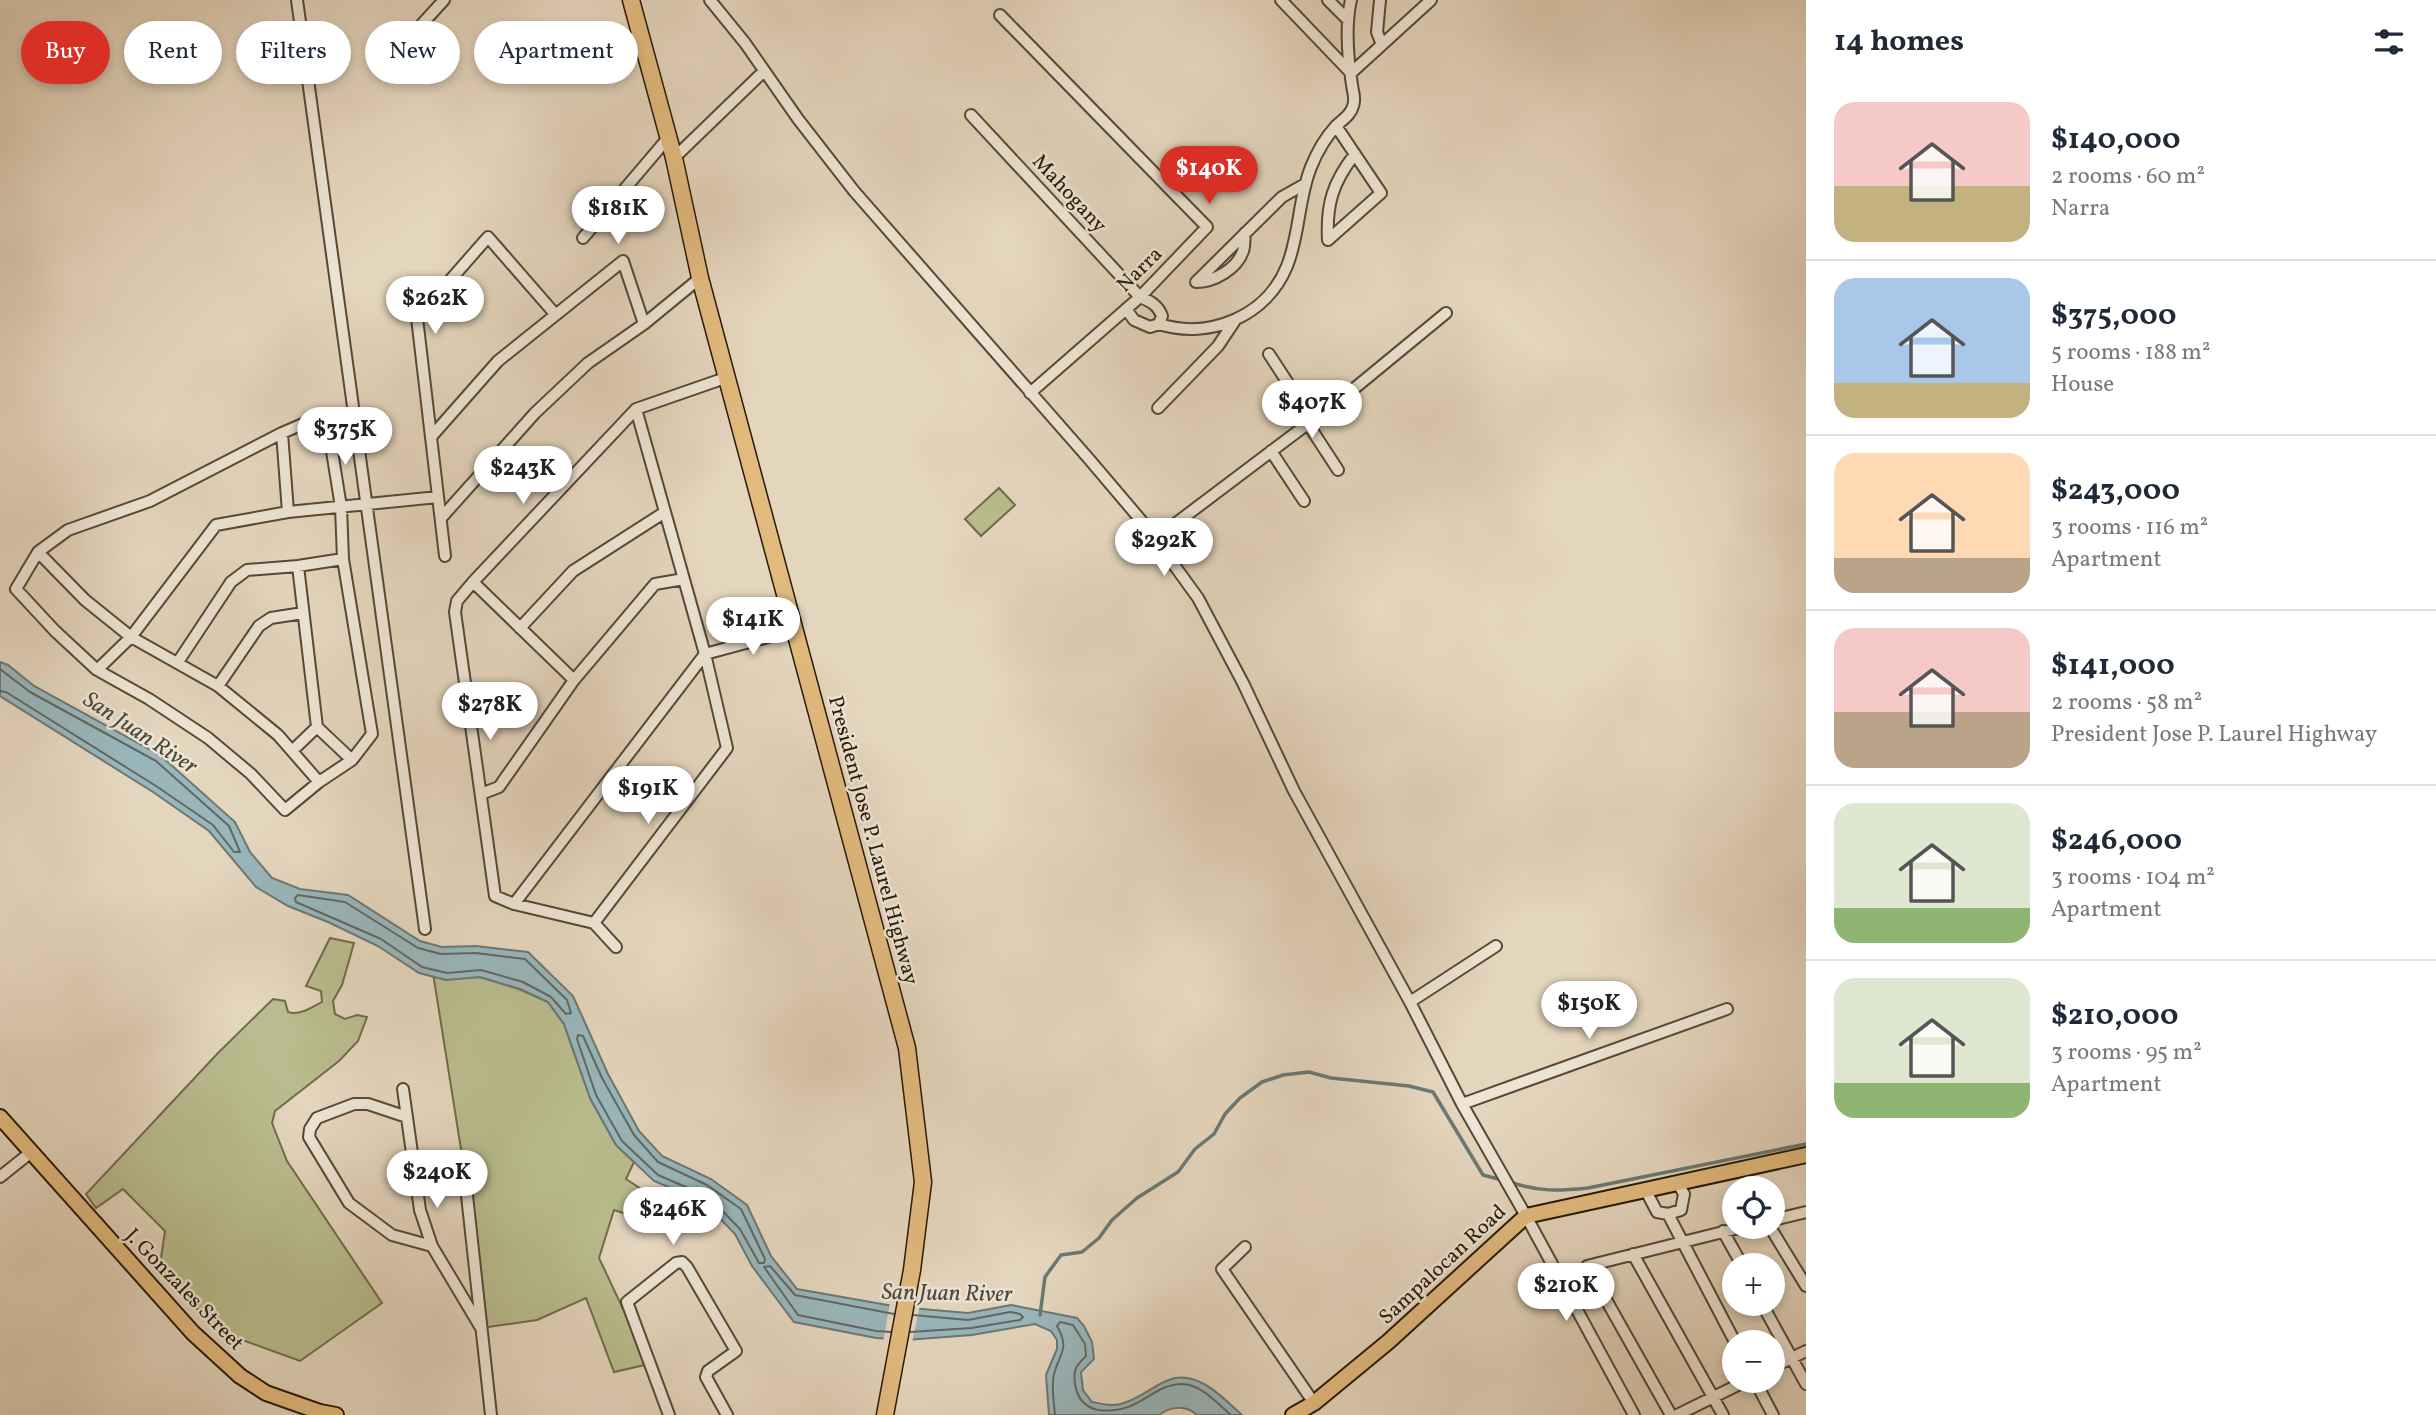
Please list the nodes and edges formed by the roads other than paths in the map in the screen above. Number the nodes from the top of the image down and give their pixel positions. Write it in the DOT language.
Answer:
graph roads {
  1 [pos="297,0"];
  2 [pos="444,0"];
  3 [pos="631,0"];
  4 [pos="710,0"];
  5 [pos="1280,0"];
  6 [pos="1328,0"];
  7 [pos="1351,0"];
  8 [pos="1380,0"];
  9 [pos="1431,0"];
  10 [pos="1000,15"];
  11 [pos="1348,20"];
  12 [pos="425,21"];
  13 [pos="1382,45"];
  14 [pos="764,71"];
  15 [pos="1351,73"];
  16 [pos="971,115"];
  17 [pos="1336,126"];
  18 [pos="668,138"];
  19 [pos="1355,154"];
  20 [pos="674,158"];
  21 [pos="1305,184"];
  22 [pos="1245,233"];
  23 [pos="583,238"];
  24 [pos="700,278"];
  25 [pos="1140,297"];
  26 [pos="1126,309"];
  27 [pos="1447,313"];
  28 [pos="555,314"];
  29 [pos="1161,320"];
  30 [pos="1234,322"];
  31 [pos="644,324"];
  32 [pos="1269,354"];
  33 [pos="728,377"];
  34 [pos="1030,393"];
  35 [pos="1158,408"];
  36 [pos="636,409"];
  37 [pos="1310,422"];
  38 [pos="282,433"];
  39 [pos="431,437"];
  40 [pos="1271,451"];
  41 [pos="1338,470"];
  42 [pos="438,497"];
  43 [pos="1304,501"];
  44 [pos="366,505"];
  45 [pos="341,507"];
  46 [pos="288,512"];
  47 [pos="665,512"];
  48 [pos="442,517"];
  49 [pos="1155,539"];
  50 [pos="38,552"];
  51 [pos="445,556"];
  52 [pos="343,559"];
  53 [pos="298,566"];
  54 [pos="684,579"];
  55 [pos="473,582"];
  56 [pos="303,613"];
  57 [pos="520,628"];
  58 [pos="794,629"];
  59 [pos="131,637"];
  60 [pos="705,654"];
  61 [pos="178,662"];
  62 [pos="97,670"];
  63 [pos="574,680"];
  64 [pos="218,686"];
  65 [pos="317,727"];
  66 [pos="292,751"];
  67 [pos="352,760"];
  68 [pos="319,782"];
  69 [pos="481,794"];
  70 [pos="514,904"];
  71 [pos="594,923"];
  72 [pos="425,929"];
  73 [pos="1496,946"];
  74 [pos="616,947"];
  75 [pos="1410,1002"];
  76 [pos="1727,1009"];
  77 [pos="403,1089"];
  78 [pos="1462,1104"];
  79 [pos="0,1117"];
  80 [pos="407,1117"];
  81 [pos="30,1153"];
  82 [pos="1806,1155"];
  83 [pos="464,1168"];
  84 [pos="0,1177"];
  85 [pos="1677,1182"];
  86 [pos="1645,1189"];
  87 [pos="1806,1212"];
  88 [pos="1668,1214"];
  89 [pos="1526,1216"];
  90 [pos="1785,1217"];
  91 [pos="1722,1231"];
  92 [pos="1777,1239"];
  93 [pos="1683,1240"];
  94 [pos="432,1246"];
  95 [pos="1245,1247"];
  96 [pos="1633,1254"];
  97 [pos="1806,1261"];
  98 [pos="1793,1265"];
  99 [pos="1806,1286"];
  100 [pos="1769,1316"];
  101 [pos="481,1328"];
  102 [pos="1729,1330"];
  103 [pos="1806,1351"];
  104 [pos="1791,1357"];
  105 [pos="1785,1360"];
  106 [pos="1806,1384"];
  107 [pos="1722,1393"];
  108 [pos="1761,1393"];
  109 [pos="1713,1397"];
  110 [pos="1314,1403"];
  111 [pos="336,1415"];
  112 [pos="491,1415"];
  113 [pos="669,1415"];
  114 [pos="727,1415"];
  115 [pos="885,1415"];
  116 [pos="1293,1415"];
  117 [pos="1634,1415"];
  118 [pos="1671,1415"];
  119 [pos="1677,1415"];
  120 [pos="1723,1415"];
  121 [pos="1773,1415"];
  1 -- 44 [label="street"];
  2 -- 12 [label="street"];
  3 -- 18 [label="highway, President Jose P. Laurel Highway"];
  4 -- 14 [label="street"];
  5 -- 15 [label="street"];
  6 -- 11 [label="street"];
  7 -- 11 [label="street"];
  8 -- 13 [label="street"];
  9 -- 13 [label="street"];
  10 -- 25 [label="street, Narra"];
  11 -- 15 [label="street"];
  13 -- 15 [label="street"];
  14 -- 20 [label="street"];
  14 -- 34 [label="street"];
  15 -- 17 [label="street"];
  16 -- 25 [label="street, Mahogany"];
  17 -- 19 [label="street"];
  17 -- 21 [label="street"];
  18 -- 20 [label="highway, President Jose P. Laurel Highway"];
  18 -- 23 [label="street"];
  19 -- 19 [label="street"];
  20 -- 24 [label="highway, President Jose P. Laurel Highway"];
  21 -- 22 [label="street"];
  21 -- 30 [label="street"];
  22 -- 22 [label="street"];
  24 -- 31 [label="street"];
  24 -- 33 [label="highway, President Jose P. Laurel Highway"];
  25 -- 26 [label="street, Narra"];
  25 -- 29 [label="street"];
  26 -- 29 [label="street"];
  26 -- 34 [label="street, Narra"];
  27 -- 37 [label="street"];
  28 -- 31 [label="street"];
  28 -- 39 [label="street"];
  28 -- 39 [label="street"];
  29 -- 30 [label="street"];
  30 -- 35 [label="street"];
  31 -- 48 [label="street"];
  32 -- 37 [label="street"];
  33 -- 36 [label="street"];
  33 -- 58 [label="highway, President Jose P. Laurel Highway"];
  34 -- 49 [label="street"];
  36 -- 47 [label="street"];
  36 -- 55 [label="street"];
  37 -- 40 [label="street"];
  37 -- 41 [label="street"];
  38 -- 45 [label="street"];
  38 -- 46 [label="street"];
  38 -- 50 [label="street"];
  39 -- 42 [label="street"];
  40 -- 43 [label="street"];
  40 -- 49 [label="street"];
  42 -- 44 [label="street"];
  42 -- 48 [label="street"];
  44 -- 45 [label="street"];
  44 -- 72 [label="street"];
  45 -- 46 [label="street"];
  45 -- 52 [label="street"];
  46 -- 59 [label="street"];
  47 -- 54 [label="street"];
  47 -- 57 [label="street"];
  48 -- 51 [label="street"];
  49 -- 75 [label="street"];
  50 -- 59 [label="street"];
  50 -- 62 [label="street"];
  52 -- 53 [label="street"];
  52 -- 67 [label="street"];
  53 -- 56 [label="street"];
  53 -- 61 [label="street"];
  54 -- 60 [label="street"];
  54 -- 63 [label="street"];
  55 -- 57 [label="street"];
  55 -- 69 [label="street"];
  56 -- 64 [label="street"];
  56 -- 65 [label="street"];
  57 -- 63 [label="street"];
  58 -- 60 [label="street"];
  58 -- 115 [label="highway, President Jose P. Laurel Highway"];
  59 -- 61 [label="street"];
  59 -- 62 [label="street"];
  60 -- 70 [label="street"];
  60 -- 71 [label="street"];
  61 -- 64 [label="street"];
  62 -- 68 [label="street"];
  63 -- 69 [label="street"];
  64 -- 66 [label="street"];
  65 -- 66 [label="street"];
  65 -- 67 [label="street"];
  66 -- 68 [label="street"];
  67 -- 68 [label="street"];
  69 -- 70 [label="street"];
  70 -- 71 [label="street"];
  71 -- 74 [label="street"];
  73 -- 75 [label="street"];
  75 -- 78 [label="street"];
  76 -- 78 [label="street"];
  77 -- 80 [label="street"];
  78 -- 89 [label="street"];
  79 -- 81 [label="main road, J. Gonzales Street"];
  80 -- 94 [label="street"];
  80 -- 94 [label="street"];
  81 -- 84 [label="street"];
  81 -- 111 [label="main road, J. Gonzales Street"];
  82 -- 85 [label="main road, Sampalocan Road"];
  83 -- 101 [label="street"];
  85 -- 86 [label="main road, Sampalocan Road"];
  85 -- 88 [label="street"];
  86 -- 88 [label="street"];
  86 -- 89 [label="main road, Sampalocan Road"];
  87 -- 90 [label="street"];
  88 -- 93 [label="street"];
  89 -- 110 [label="main road, Sampalocan Road"];
  89 -- 117 [label="street"];
  91 -- 93 [label="street"];
  92 -- 98 [label="street"];
  93 -- 96 [label="street"];
  93 -- 102 [label="street"];
  94 -- 101 [label="street"];
  95 -- 110 [label="street"];
  96 -- 109 [label="street"];
  96 -- 118 [label="street"];
  97 -- 98 [label="street"];
  98 -- 99 [label="street"];
  100 -- 104 [label="street"];
  101 -- 112 [label="street"];
  103 -- 104 [label="street"];
  104 -- 105 [label="street"];
  104 -- 106 [label="street"];
  107 -- 109 [label="street"];
  108 -- 121 [label="street"];
  109 -- 119 [label="street"];
  109 -- 120 [label="street"];
  110 -- 116 [label="main road, Sampalocan Road"];
  113 -- 114 [label="street"];
}
